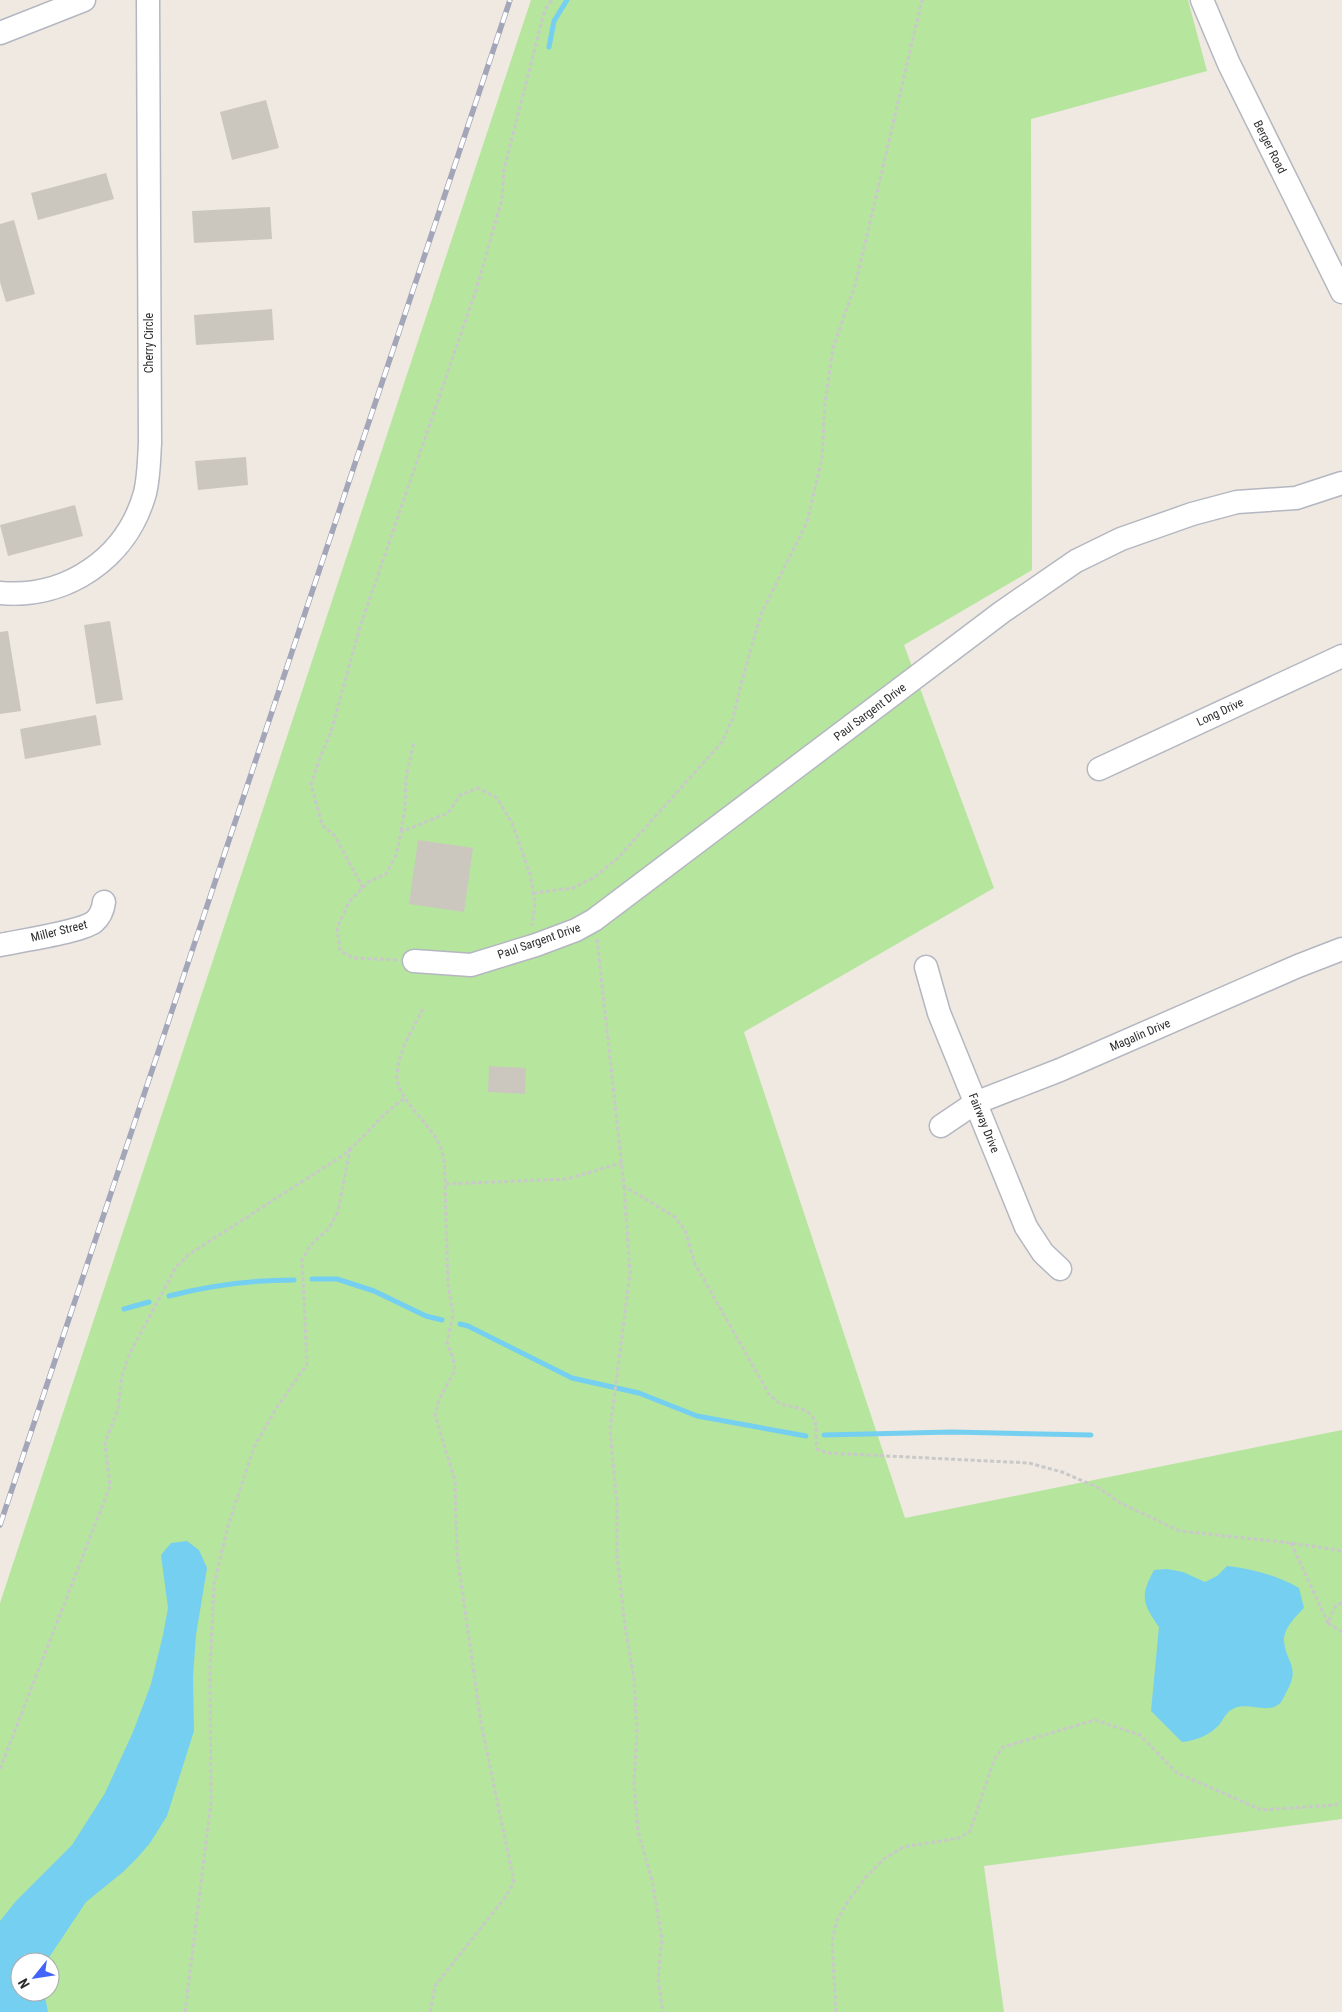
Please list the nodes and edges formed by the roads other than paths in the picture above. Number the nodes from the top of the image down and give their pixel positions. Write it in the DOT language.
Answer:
graph roads {
  1 [pos="84,0"];
  2 [pos="148,0"];
  3 [pos="1202,0"];
  4 [pos="0,33"];
  5 [pos="1342,292"];
  6 [pos="1342,483"];
  7 [pos="0,592"];
  8 [pos="1342,656"];
  9 [pos="1099,769"];
  10 [pos="104,902"];
  11 [pos="0,945"];
  12 [pos="1342,949"];
  13 [pos="414,961"];
  14 [pos="926,967"];
  15 [pos="975,1103"];
  16 [pos="941,1126"];
  17 [pos="1060,1269"];
  1 -- 4 [label="street"];
  2 -- 7 [label="street, Cherry Circle"];
  3 -- 5 [label="street, Berger Road"];
  6 -- 13 [label="street, Paul Sargent Drive"];
  8 -- 9 [label="street, Long Drive"];
  10 -- 11 [label="street, Miller Street"];
  12 -- 15 [label="street, Magalin Drive"];
  14 -- 15 [label="street, Fairway Drive"];
  15 -- 16 [label="street, Magalin Drive"];
  15 -- 17 [label="street, Fairway Drive"];
}
